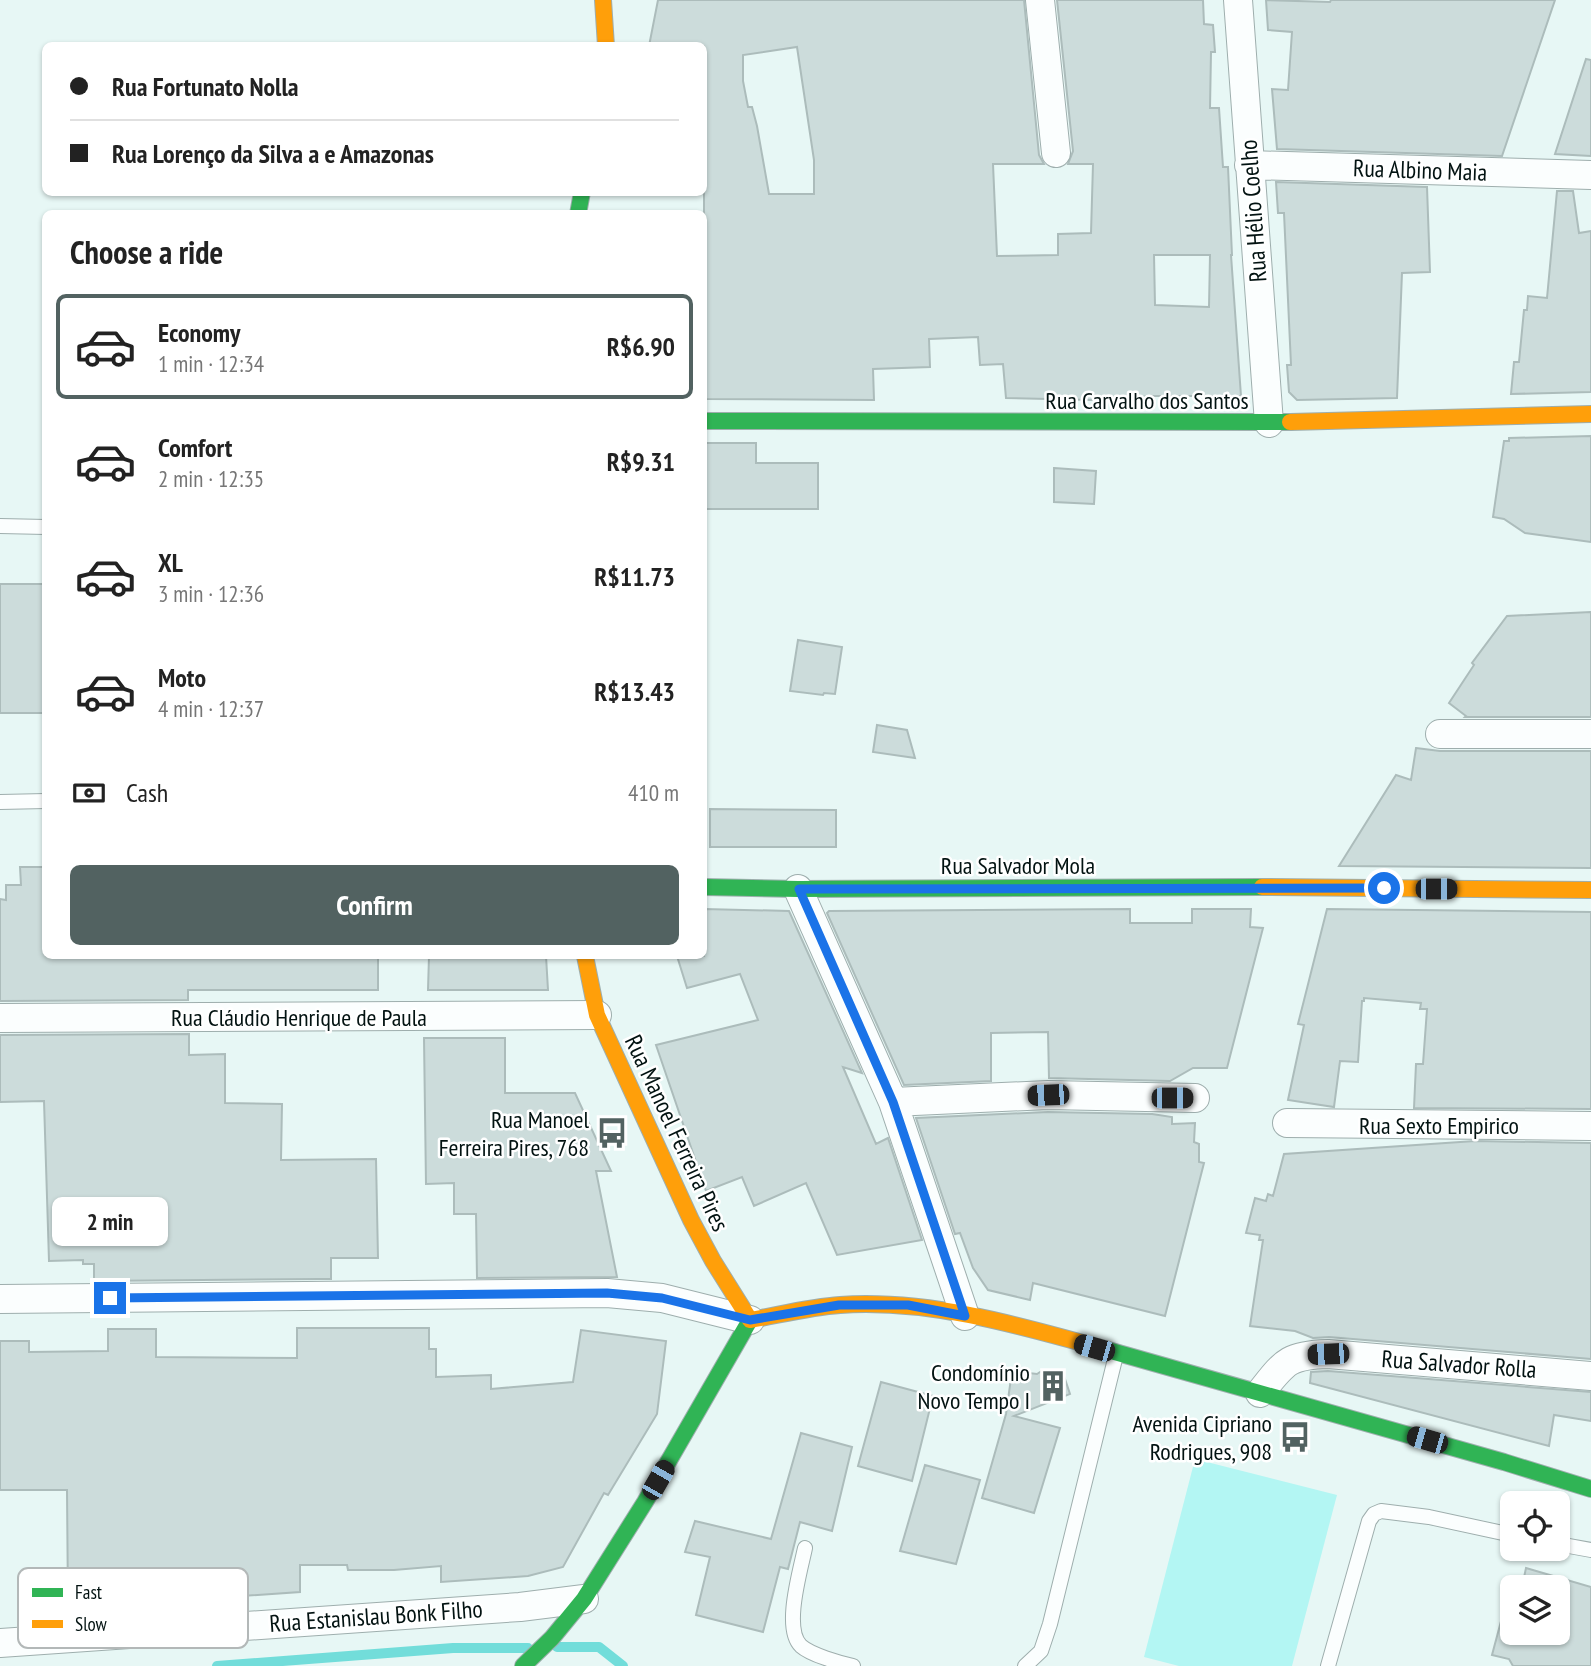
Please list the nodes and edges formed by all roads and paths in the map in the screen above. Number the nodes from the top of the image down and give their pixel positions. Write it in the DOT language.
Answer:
graph roads {
  1 [pos="603,0"];
  2 [pos="1040,0"];
  3 [pos="1238,0"];
  4 [pos="621,20"];
  5 [pos="607,42"];
  6 [pos="1056,153"];
  7 [pos="1249,165"];
  8 [pos="1591,175"];
  9 [pos="1591,414"];
  10 [pos="707,421"];
  11 [pos="1269,423"];
  12 [pos="0,526"];
  13 [pos="42,527"];
  14 [pos="1440,734"];
  15 [pos="1591,734"];
  16 [pos="42,801"];
  17 [pos="0,802"];
  18 [pos="707,887"];
  19 [pos="799,889"];
  20 [pos="1591,890"];
  21 [pos="586,959"];
  22 [pos="597,1015"];
  23 [pos="0,1018"];
  24 [pos="1195,1098"];
  25 [pos="893,1102"];
  26 [pos="1287,1124"];
  27 [pos="1591,1126"];
  28 [pos="0,1299"];
  29 [pos="965,1316"];
  30 [pos="750,1320"];
  31 [pos="1116,1354"];
  32 [pos="1591,1376"];
  33 [pos="1260,1393"];
  34 [pos="1591,1489"];
  35 [pos="1500,1532"];
  36 [pos="1570,1546"];
  37 [pos="804,1548"];
  38 [pos="1591,1549"];
  39 [pos="584,1599"];
  40 [pos="248,1626"];
  41 [pos="18,1642"];
  42 [pos="0,1643"];
  43 [pos="523,1666"];
  44 [pos="853,1666"];
  45 [pos="1025,1666"];
  46 [pos="1328,1666"];
  1 -- 5 [label="street"];
  2 -- 6 [label="street"];
  3 -- 7 [label="street, Rua Hélio Coelho"];
  4 -- 5 [label="street"];
  7 -- 8 [label="street, Rua Albino Maia"];
  7 -- 11 [label="street, Rua Hélio Coelho"];
  9 -- 11 [label="street, Rua Carvalho dos Santos"];
  10 -- 11 [label="street, Rua Carvalho dos Santos"];
  12 -- 13 [label="lane"];
  14 -- 15 [label="street"];
  16 -- 17 [label="lane"];
  18 -- 19 [label="street, Rua Salvador Mola"];
  19 -- 20 [label="street, Rua Salvador Mola"];
  19 -- 25 [label="street"];
  21 -- 22 [label="street, Rua Manoel Ferreira Pires"];
  22 -- 23 [label="street, Rua Cláudio Henrique de Paula"];
  22 -- 30 [label="street, Rua Manoel Ferreira Pires"];
  24 -- 25 [label="street"];
  25 -- 29 [label="street"];
  26 -- 27 [label="street, Rua Sexto Empirico"];
  28 -- 30 [label="street"];
  29 -- 30 [label="street"];
  29 -- 31 [label="street"];
  30 -- 39 [label="street"];
  31 -- 33 [label="street"];
  31 -- 45 [label="lane"];
  32 -- 33 [label="street, Rua Salvador Rolla"];
  33 -- 34 [label="street"];
  35 -- 46 [label="lane"];
  36 -- 38 [label="lane"];
  37 -- 44 [label="lane"];
  39 -- 40 [label="street, Rua Estanislau Bonk Filho"];
  39 -- 43 [label="street"];
  41 -- 42 [label="street, Rua Estanislau Bonk Filho"];
}
